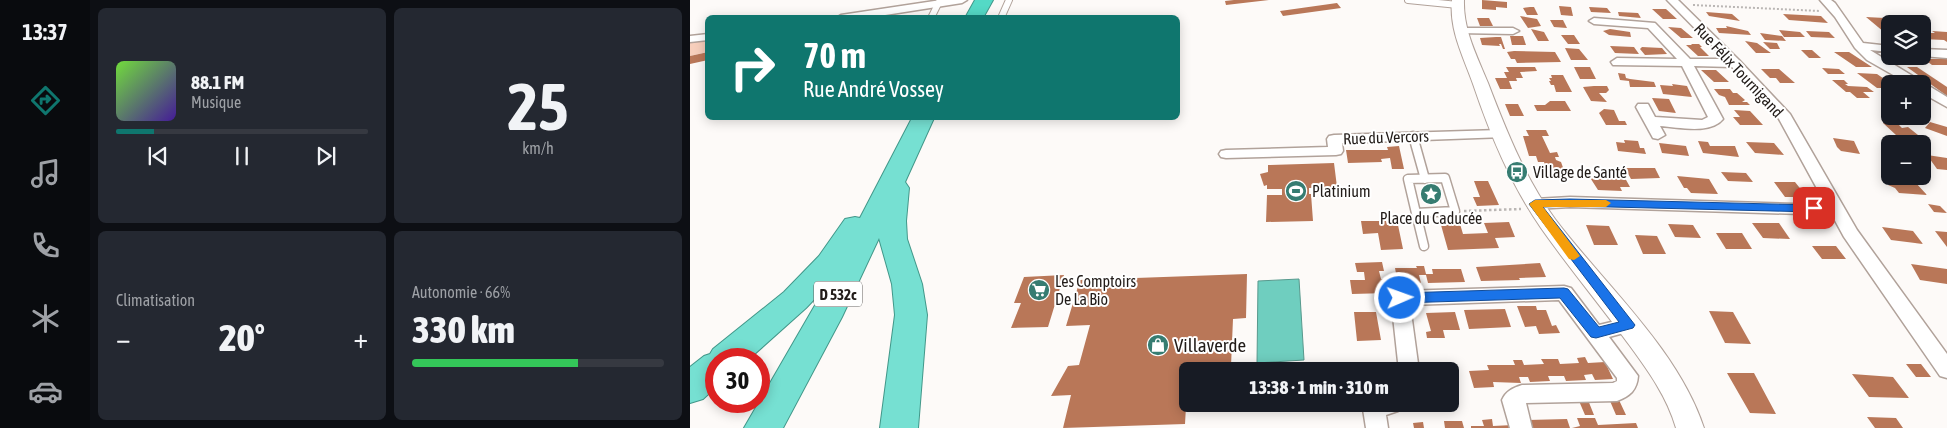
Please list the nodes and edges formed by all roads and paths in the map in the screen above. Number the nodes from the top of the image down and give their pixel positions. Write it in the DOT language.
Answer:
graph roads {
  1 [pos="962,0"];
  2 [pos="984,0"];
  3 [pos="1009,0"];
  4 [pos="1408,0"];
  5 [pos="1825,0"];
  6 [pos="939,2"];
  7 [pos="1458,2"];
  8 [pos="1674,2"];
  9 [pos="1839,12"];
  10 [pos="859,15"];
  11 [pos="932,15"];
  12 [pos="976,15"];
  13 [pos="1002,15"];
  14 [pos="1592,20"];
  15 [pos="1462,31"];
  16 [pos="1513,31"];
  17 [pos="705,37"];
  18 [pos="690,39"];
  19 [pos="1860,46"];
  20 [pos="1881,48"];
  21 [pos="1931,53"];
  22 [pos="1947,54"];
  23 [pos="1617,62"];
  24 [pos="1686,62"];
  25 [pos="1735,62"];
  26 [pos="1903,75"];
  27 [pos="1931,93"];
  28 [pos="1947,103"];
  29 [pos="1643,107"];
  30 [pos="922,120"];
  31 [pos="1650,121"];
  32 [pos="1500,134"];
  33 [pos="1658,135"];
  34 [pos="1413,136"];
  35 [pos="1226,154"];
  36 [pos="905,155"];
  37 [pos="1425,179"];
  38 [pos="1536,206"];
  39 [pos="1836,210"];
  40 [pos="1455,211"];
  41 [pos="1416,212"];
  42 [pos="1424,246"];
  43 [pos="1628,325"];
  44 [pos="1596,333"];
  45 [pos="738,348"];
  46 [pos="1408,362"];
  47 [pos="1947,370"];
  48 [pos="705,375"];
  49 [pos="690,388"];
  50 [pos="1374,412"];
  51 [pos="763,428"];
  52 [pos="899,428"];
  53 [pos="1377,428"];
  54 [pos="1521,428"];
  55 [pos="1690,428"];
  1 -- 6 [label="street"];
  2 -- 12 [label="highway"];
  3 -- 13 [label="lane"];
  4 -- 7 [label="lane"];
  5 -- 9 [label="street"];
  6 -- 10 [label="street"];
  6 -- 11 [label="lane"];
  7 -- 15 [label="street"];
  8 -- 9 [label="path"];
  8 -- 25 [label="street, Rue Félix Tournigand"];
  9 -- 19 [label="street"];
  14 -- 24 [label="street"];
  15 -- 16 [label="street"];
  15 -- 32 [label="street"];
  17 -- 18 [label="street"];
  19 -- 20 [label="street"];
  19 -- 26 [label="street"];
  21 -- 22 [label="street"];
  23 -- 24 [label="street"];
  24 -- 25 [label="street"];
  24 -- 31 [label="street"];
  25 -- 39 [label="street, Rue Félix Tournigand"];
  27 -- 28 [label="street"];
  29 -- 31 [label="street"];
  30 -- 36 [label="highway, D 532c"];
  31 -- 33 [label="street"];
  32 -- 34 [label="street, Rue du Vercors"];
  32 -- 38 [label="street"];
  34 -- 35 [label="street, Rue du Vercors"];
  34 -- 37 [label="lane"];
  36 -- 45 [label="highway"];
  36 -- 51 [label="highway, D 532c"];
  36 -- 52 [label="highway"];
  37 -- 40 [label="lane"];
  37 -- 41 [label="lane"];
  38 -- 39 [label="street"];
  38 -- 40 [label="path"];
  38 -- 43 [label="street"];
  39 -- 47 [label="street, Rue Félix Tournigand"];
  40 -- 41 [label="lane"];
  41 -- 42 [label="lane"];
  43 -- 44 [label="street"];
  43 -- 55 [label="street"];
  44 -- 46 [label="street"];
  44 -- 54 [label="street"];
  48 -- 49 [label="highway"];
  50 -- 53 [label="street"];
}
